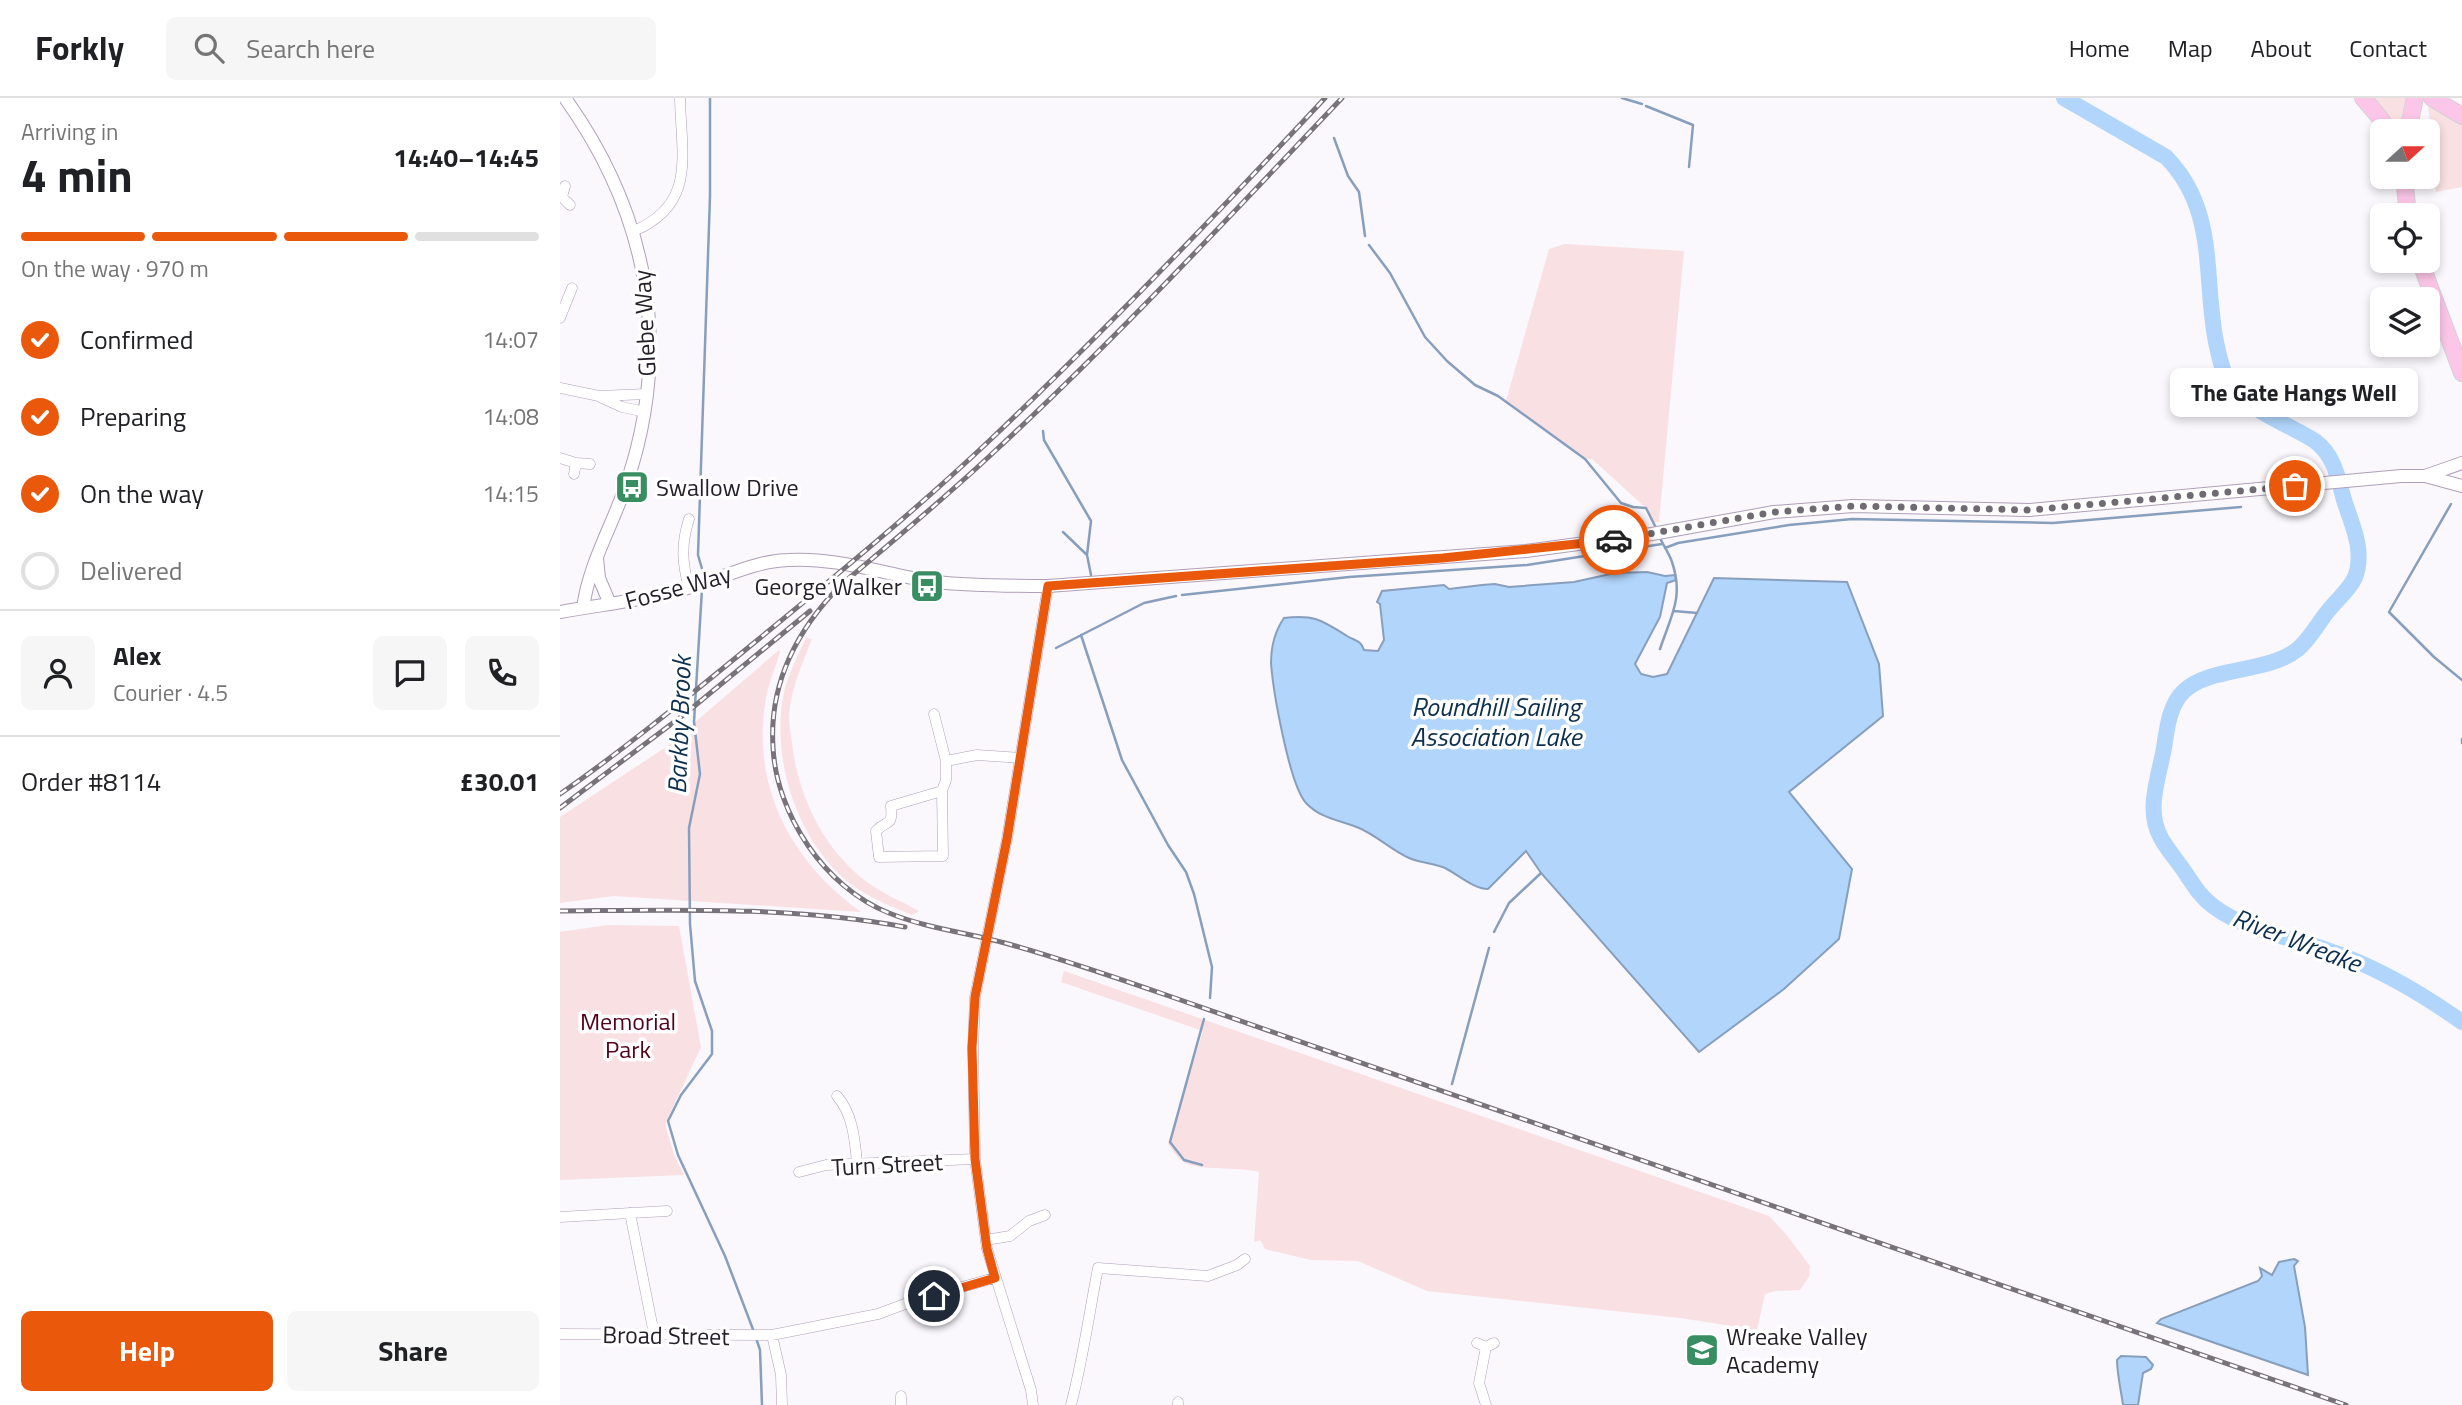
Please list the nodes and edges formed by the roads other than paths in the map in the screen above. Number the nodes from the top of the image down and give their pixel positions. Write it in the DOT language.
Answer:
graph roads {
  1 [pos="565,98"];
  2 [pos="680,98"];
  3 [pos="2363,98"];
  4 [pos="2414,98"];
  5 [pos="2439,102"];
  6 [pos="2462,116"];
  7 [pos="2380,119"];
  8 [pos="2410,119"];
  9 [pos="565,186"];
  10 [pos="564,200"];
  11 [pos="634,232"];
  12 [pos="2424,273"];
  13 [pos="572,288"];
  14 [pos="560,318"];
  15 [pos="2462,373"];
  16 [pos="560,388"];
  17 [pos="647,394"];
  18 [pos="598,396"];
  19 [pos="645,412"];
  20 [pos="560,458"];
  21 [pos="2462,463"];
  22 [pos="590,464"];
  23 [pos="2425,476"];
  24 [pos="2462,486"];
  25 [pos="689,519"];
  26 [pos="597,558"];
  27 [pos="699,585"];
  28 [pos="1048,586"];
  29 [pos="610,604"];
  30 [pos="583,608"];
  31 [pos="560,612"];
  32 [pos="934,714"];
  33 [pos="1020,758"];
  34 [pos="946,761"];
  35 [pos="942,791"];
  36 [pos="838,1096"];
  37 [pos="975,1159"];
  38 [pos="858,1163"];
  39 [pos="799,1172"];
  40 [pos="667,1211"];
  41 [pos="630,1213"];
  42 [pos="1045,1215"];
  43 [pos="560,1217"];
  44 [pos="986,1240"];
  45 [pos="1245,1259"];
  46 [pos="995,1278"];
  47 [pos="560,1334"];
  48 [pos="654,1334"];
  49 [pos="772,1335"];
  50 [pos="1485,1344"];
  51 [pos="782,1405"];
  52 [pos="1033,1405"];
  53 [pos="1072,1405"];
  54 [pos="1486,1405"];
  1 -- 11 [label="street, Glebe Way"];
  2 -- 11 [label="street"];
  3 -- 7 [label="highway"];
  4 -- 8 [label="highway"];
  5 -- 6 [label="highway"];
  9 -- 10 [label="street"];
  11 -- 17 [label="street, Glebe Way"];
  12 -- 15 [label="highway"];
  13 -- 14 [label="street"];
  16 -- 18 [label="street"];
  17 -- 18 [label="street"];
  17 -- 19 [label="street, Glebe Way"];
  18 -- 19 [label="street"];
  19 -- 26 [label="street, Glebe Way"];
  20 -- 22 [label="street"];
  21 -- 23 [label="street, Fosse Way"];
  23 -- 24 [label="street, Fosse Way"];
  23 -- 28 [label="street, Fosse Way"];
  25 -- 27 [label="street"];
  26 -- 29 [label="street"];
  26 -- 30 [label="street, Glebe Way"];
  27 -- 28 [label="street, Fosse Way"];
  27 -- 29 [label="street, Fosse Way"];
  28 -- 33 [label="street"];
  29 -- 30 [label="street, Fosse Way"];
  30 -- 31 [label="street, Fosse Way"];
  32 -- 34 [label="street"];
  33 -- 34 [label="street"];
  33 -- 37 [label="street"];
  34 -- 35 [label="street"];
  35 -- 35 [label="street"];
  36 -- 38 [label="street"];
  37 -- 38 [label="street, Turn Street"];
  37 -- 44 [label="street"];
  38 -- 39 [label="street, Turn Street"];
  40 -- 41 [label="street"];
  41 -- 43 [label="street"];
  41 -- 48 [label="street"];
  42 -- 44 [label="street"];
  44 -- 46 [label="street"];
  45 -- 53 [label="street"];
  46 -- 49 [label="street, Broad Street"];
  46 -- 52 [label="street"];
  47 -- 48 [label="street, Broad Street"];
  48 -- 49 [label="street, Broad Street"];
  49 -- 51 [label="street"];
  50 -- 54 [label="street"];
}
